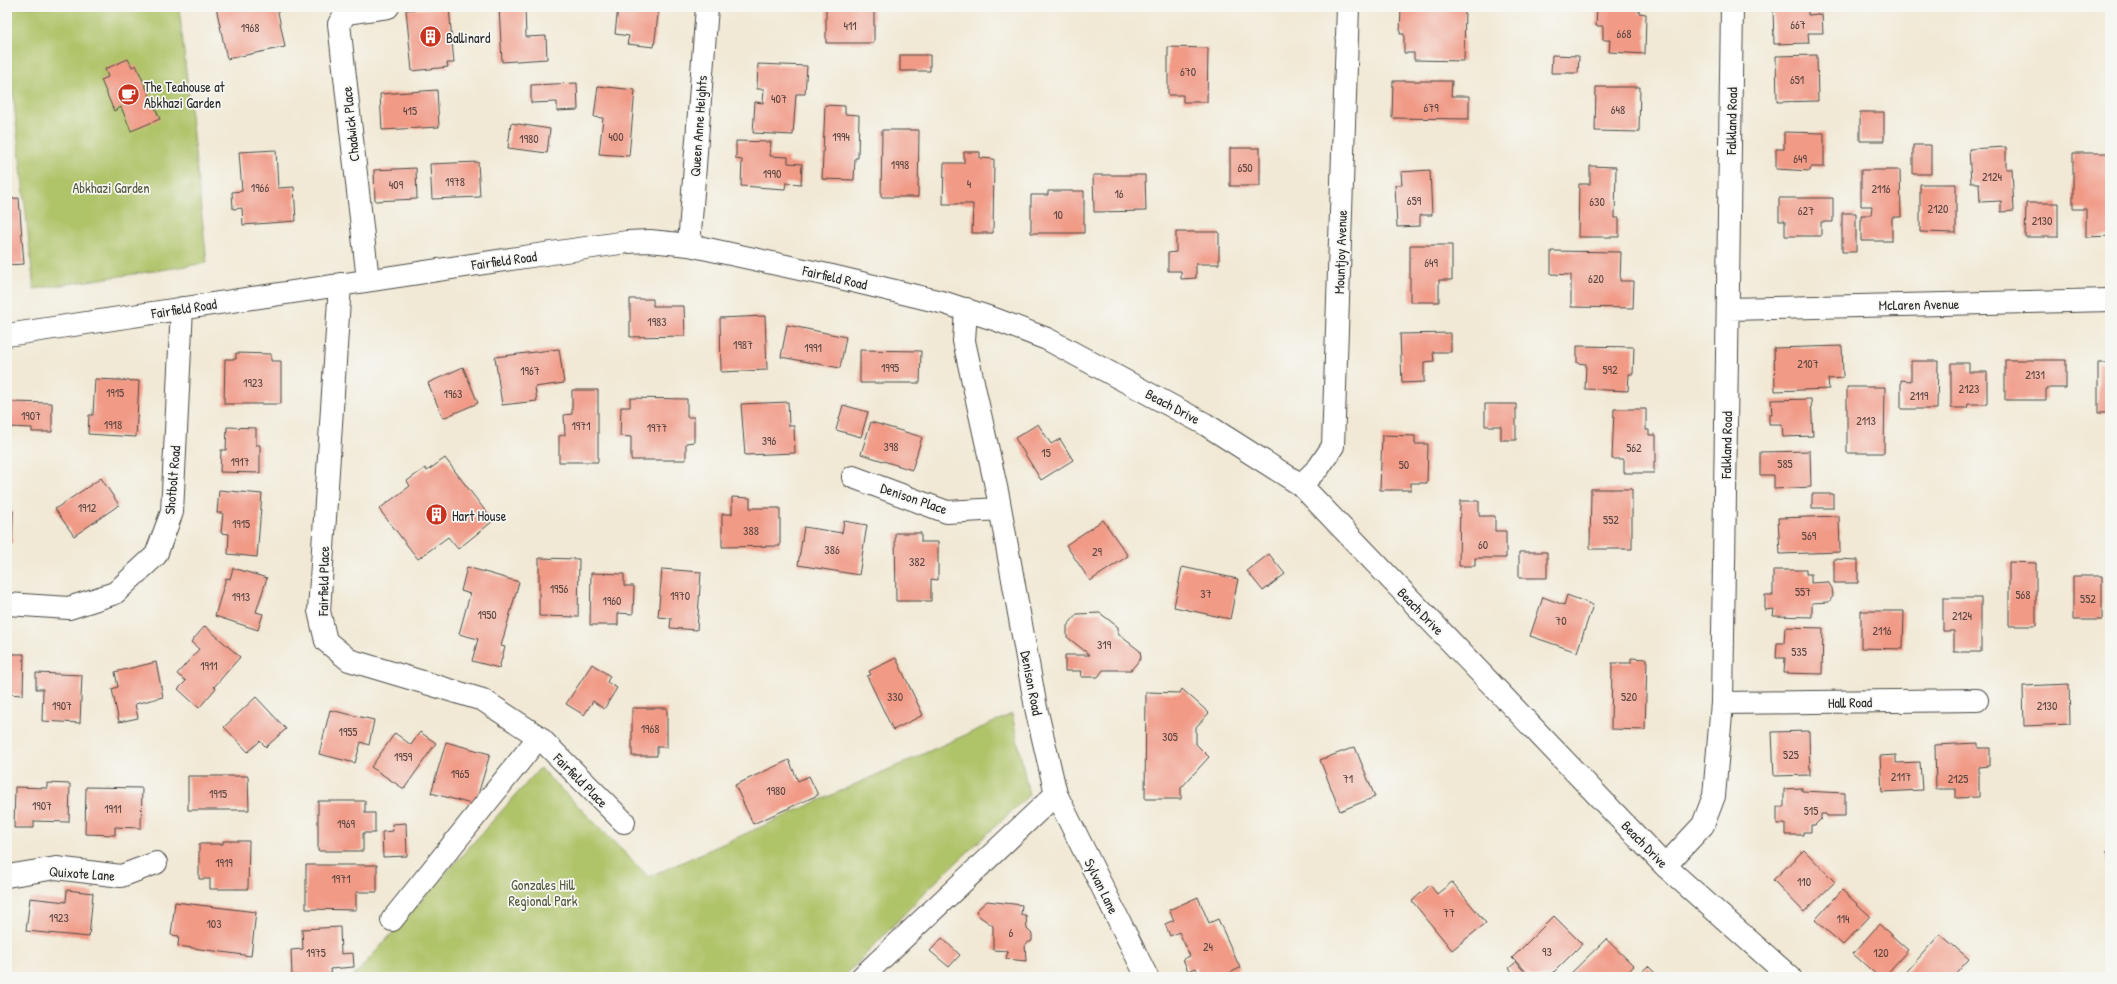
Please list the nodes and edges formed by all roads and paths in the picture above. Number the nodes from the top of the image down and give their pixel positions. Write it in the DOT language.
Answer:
graph roads {
  1 [pos="388,7"];
  2 [pos="707,7"];
  3 [pos="1348,7"];
  4 [pos="1732,7"];
  5 [pos="689,246"];
  6 [pos="368,280"];
  7 [pos="340,284"];
  8 [pos="2110,300"];
  9 [pos="182,308"];
  10 [pos="966,309"];
  11 [pos="1728,309"];
  12 [pos="997,320"];
  13 [pos="7,335"];
  14 [pos="853,477"];
  15 [pos="1301,485"];
  16 [pos="1000,509"];
  17 [pos="7,604"];
  18 [pos="1977,700"];
  19 [pos="1722,703"];
  20 [pos="539,737"];
  21 [pos="1056,794"];
  22 [pos="624,822"];
  23 [pos="156,863"];
  24 [pos="1665,866"];
  25 [pos="7,876"];
  26 [pos="392,920"];
  27 [pos="862,977"];
  28 [pos="1147,977"];
  29 [pos="1790,977"];
  1 -- 6 [label="street, Chadwick Place"];
  2 -- 5 [label="street, Queen Anne Heights"];
  3 -- 15 [label="street, Mountjoy Avenue"];
  4 -- 11 [label="street, Falkland Road"];
  5 -- 6 [label="street, Fairfield Road"];
  5 -- 10 [label="street, Fairfield Road"];
  6 -- 7 [label="street, Fairfield Road"];
  7 -- 9 [label="street, Fairfield Road"];
  7 -- 20 [label="street, Fairfield Place"];
  8 -- 11 [label="street, McLaren Avenue"];
  9 -- 13 [label="street, Fairfield Road"];
  9 -- 17 [label="street, Shotbolt Road"];
  10 -- 12 [label="street, Fairfield Road"];
  10 -- 16 [label="street, Denison Road"];
  11 -- 19 [label="street, Falkland Road"];
  12 -- 15 [label="street, Beach Drive"];
  14 -- 16 [label="street, Denison Place"];
  15 -- 24 [label="street, Beach Drive"];
  16 -- 21 [label="street, Denison Road"];
  18 -- 19 [label="street, Hall Road"];
  19 -- 24 [label="street, Falkland Road"];
  20 -- 22 [label="street, Fairfield Place"];
  20 -- 26 [label="street"];
  21 -- 27 [label="street"];
  21 -- 28 [label="street, Sylvan Lane"];
  23 -- 25 [label="street, Quixote Lane"];
  24 -- 29 [label="street, Beach Drive"];
}
